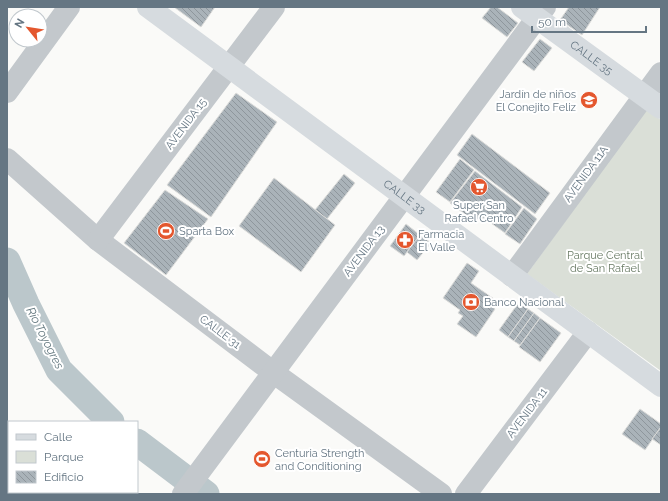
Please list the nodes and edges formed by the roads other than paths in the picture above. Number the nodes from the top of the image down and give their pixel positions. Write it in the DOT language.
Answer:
graph roads {
  1 [pos="69,7"];
  2 [pos="148,7"];
  3 [pos="274,7"];
  4 [pos="535,11"];
  5 [pos="229,67"];
  6 [pos="661,73"];
  7 [pos="7,92"];
  8 [pos="653,102"];
  9 [pos="7,159"];
  10 [pos="405,197"];
  11 [pos="98,240"];
  12 [pos="512,276"];
  13 [pos="588,332"];
  14 [pos="274,373"];
  15 [pos="661,386"];
  16 [pos="183,494"];
  17 [pos="441,494"];
  18 [pos="466,494"];
  1 -- 7 [label="street"];
  2 -- 5 [label="main road, CALLE 33"];
  3 -- 5 [label="street, AVENIDA 15"];
  4 -- 8 [label="main road, CALLE 35"];
  4 -- 10 [label="street, AVENIDA 13"];
  5 -- 10 [label="main road, CALLE 33"];
  5 -- 11 [label="street, AVENIDA 15"];
  6 -- 8 [label="street, AVENIDA 11A"];
  8 -- 12 [label="street, AVENIDA 11A"];
  9 -- 11 [label="street, CALLE 31"];
  10 -- 12 [label="main road, CALLE 33"];
  10 -- 14 [label="street, AVENIDA 13"];
  11 -- 14 [label="street, CALLE 31"];
  12 -- 13 [label="main road, CALLE 33"];
  13 -- 15 [label="main road, CALLE 33"];
  13 -- 18 [label="street, AVENIDA 11"];
  14 -- 16 [label="street, AVENIDA 13"];
  14 -- 17 [label="street, CALLE 31"];
}
